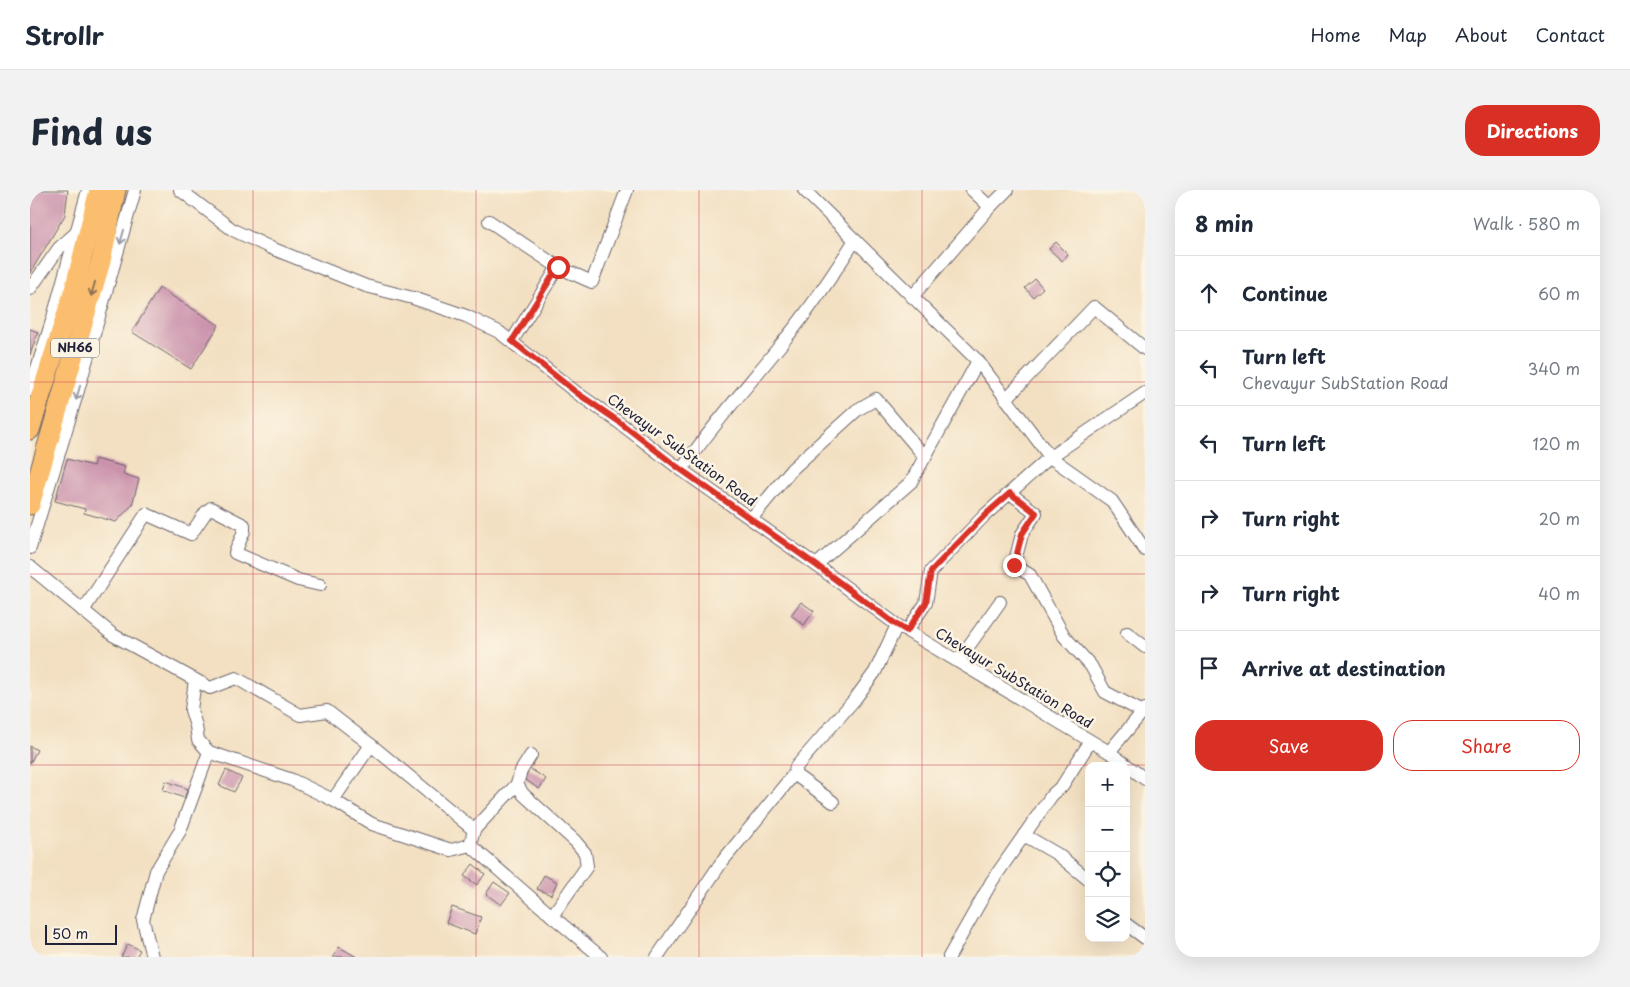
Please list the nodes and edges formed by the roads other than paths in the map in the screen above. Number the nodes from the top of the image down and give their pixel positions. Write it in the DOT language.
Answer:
graph roads {
  1 [pos="88,190"];
  2 [pos="99,190"];
  3 [pos="116,190"];
  4 [pos="135,190"];
  5 [pos="180,190"];
  6 [pos="627,190"];
  7 [pos="804,190"];
  8 [pos="972,190"];
  9 [pos="1007,190"];
  10 [pos="990,207"];
  11 [pos="489,221"];
  12 [pos="76,232"];
  13 [pos="855,240"];
  14 [pos="558,267"];
  15 [pos="30,289"];
  16 [pos="912,297"];
  17 [pos="512,341"];
  18 [pos="1145,349"];
  19 [pos="978,360"];
  20 [pos="30,390"];
  21 [pos="1145,393"];
  22 [pos="1006,398"];
  23 [pos="30,427"];
  24 [pos="58,434"];
  25 [pos="925,457"];
  26 [pos="1050,457"];
  27 [pos="682,469"];
  28 [pos="1010,493"];
  29 [pos="30,505"];
  30 [pos="751,519"];
  31 [pos="30,548"];
  32 [pos="1145,550"];
  33 [pos="816,565"];
  34 [pos="30,567"];
  35 [pos="320,585"];
  36 [pos="1000,602"];
  37 [pos="83,611"];
  38 [pos="902,628"];
  39 [pos="1128,633"];
  40 [pos="1145,647"];
  41 [pos="958,661"];
  42 [pos="195,680"];
  43 [pos="1144,710"];
  44 [pos="1090,742"];
  45 [pos="371,745"];
  46 [pos="209,752"];
  47 [pos="1108,752"];
  48 [pos="531,755"];
  49 [pos="794,774"];
  50 [pos="1145,779"];
  51 [pos="517,784"];
  52 [pos="333,800"];
  53 [pos="834,802"];
  54 [pos="474,830"];
  55 [pos="1024,835"];
  56 [pos="470,845"];
  57 [pos="1085,877"];
  58 [pos="552,916"];
  59 [pos="1130,927"];
  60 [pos="1145,938"];
  61 [pos="152,957"];
  62 [pos="600,957"];
  63 [pos="657,957"];
  64 [pos="949,957"];
  1 -- 12 [label="street"];
  2 -- 23 [label="highway, NH66"];
  3 -- 24 [label="highway, NH66, one-way"];
  4 -- 24 [label="street, one-way"];
  5 -- 17 [label="street, Chevayur SubStation Road"];
  6 -- 14 [label="street"];
  7 -- 13 [label="street"];
  8 -- 10 [label="street"];
  9 -- 10 [label="street"];
  10 -- 16 [label="street"];
  11 -- 14 [label="street"];
  12 -- 15 [label="street"];
  12 -- 20 [label="street"];
  13 -- 16 [label="street"];
  13 -- 27 [label="street"];
  14 -- 17 [label="street"];
  16 -- 19 [label="street"];
  17 -- 27 [label="street, Chevayur SubStation Road"];
  18 -- 22 [label="street"];
  19 -- 22 [label="street"];
  19 -- 25 [label="street"];
  21 -- 26 [label="street"];
  22 -- 26 [label="street"];
  23 -- 24 [label="highway"];
  24 -- 29 [label="highway, NH66"];
  24 -- 31 [label="street"];
  25 -- 30 [label="street"];
  25 -- 33 [label="street"];
  26 -- 28 [label="street"];
  26 -- 32 [label="street"];
  27 -- 30 [label="street, Chevayur SubStation Road"];
  28 -- 38 [label="street"];
  28 -- 43 [label="street"];
  30 -- 33 [label="street, Chevayur SubStation Road"];
  33 -- 38 [label="street, Chevayur SubStation Road"];
  34 -- 37 [label="street"];
  35 -- 37 [label="street"];
  36 -- 41 [label="street"];
  37 -- 42 [label="street"];
  38 -- 41 [label="street, Chevayur SubStation Road"];
  38 -- 49 [label="street"];
  39 -- 40 [label="street"];
  41 -- 44 [label="street, Chevayur SubStation Road"];
  42 -- 45 [label="street"];
  42 -- 46 [label="street"];
  43 -- 47 [label="street"];
  44 -- 47 [label="street, Chevayur SubStation Road"];
  44 -- 55 [label="street"];
  45 -- 52 [label="street"];
  45 -- 54 [label="street"];
  46 -- 52 [label="street"];
  46 -- 61 [label="street"];
  47 -- 50 [label="street, Chevayur SubStation Road"];
  48 -- 51 [label="street"];
  49 -- 53 [label="street"];
  49 -- 63 [label="street"];
  51 -- 54 [label="street"];
  51 -- 58 [label="street"];
  52 -- 56 [label="street"];
  54 -- 56 [label="street"];
  55 -- 57 [label="street"];
  55 -- 64 [label="street"];
  56 -- 58 [label="street"];
  58 -- 62 [label="street"];
  59 -- 60 [label="street"];
}
